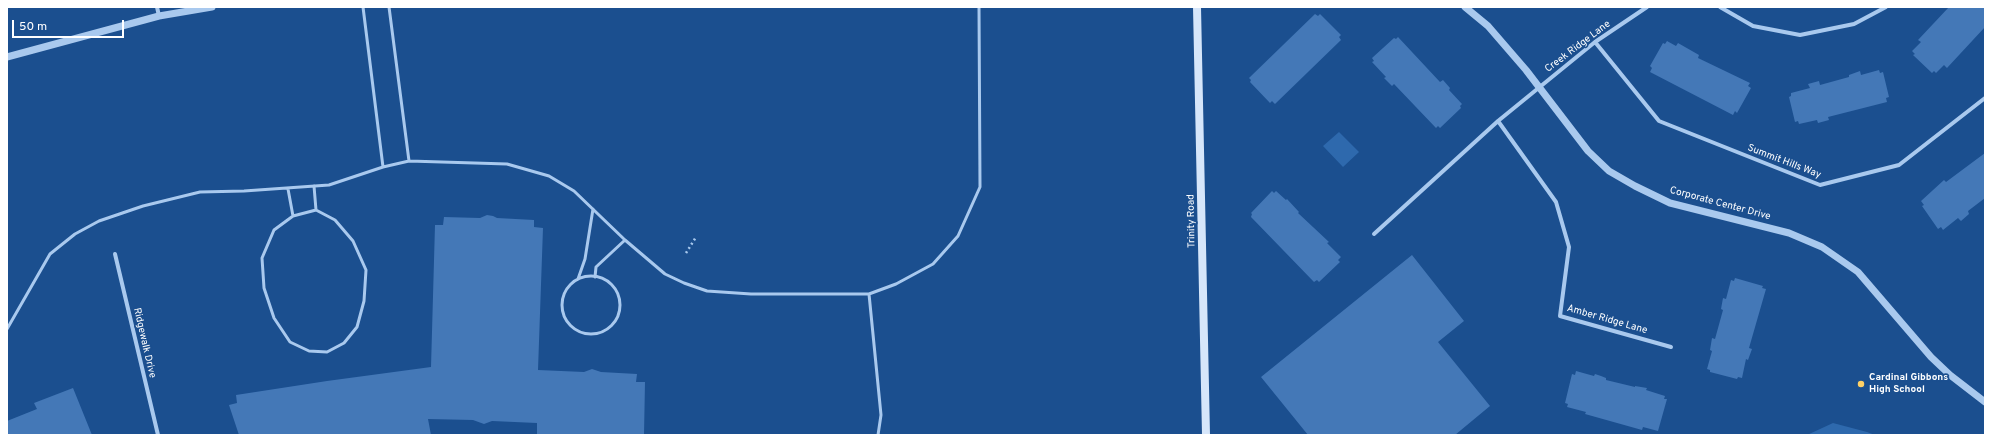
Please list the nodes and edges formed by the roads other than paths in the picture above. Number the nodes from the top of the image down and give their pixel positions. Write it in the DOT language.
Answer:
graph roads {
  1 [pos="157,7"];
  2 [pos="212,7"];
  3 [pos="363,7"];
  4 [pos="389,7"];
  5 [pos="979,7"];
  6 [pos="1197,7"];
  7 [pos="1464,7"];
  8 [pos="1647,7"];
  9 [pos="1720,7"];
  10 [pos="1886,7"];
  11 [pos="159,16"];
  12 [pos="1595,42"];
  13 [pos="7,57"];
  14 [pos="1539,88"];
  15 [pos="1985,98"];
  16 [pos="1498,121"];
  17 [pos="409,161"];
  18 [pos="383,167"];
  19 [pos="314,186"];
  20 [pos="288,189"];
  21 [pos="593,209"];
  22 [pos="316,210"];
  23 [pos="293,216"];
  24 [pos="1374,234"];
  25 [pos="625,240"];
  26 [pos="115,254"];
  27 [pos="595,277"];
  28 [pos="578,279"];
  29 [pos="869,294"];
  30 [pos="7,329"];
  31 [pos="1671,347"];
  32 [pos="1985,402"];
  33 [pos="158,435"];
  34 [pos="878,435"];
  35 [pos="1206,435"];
  1 -- 11 [label="street"];
  2 -- 11 [label="street"];
  3 -- 18 [label="lane"];
  4 -- 17 [label="lane"];
  5 -- 29 [label="lane"];
  6 -- 35 [label="main road, Trinity Road"];
  7 -- 14 [label="street, Corporate Center Drive"];
  8 -- 12 [label="street, Creek Ridge Lane"];
  9 -- 10 [label="street"];
  11 -- 13 [label="street"];
  12 -- 14 [label="street, Creek Ridge Lane"];
  12 -- 15 [label="street, Summit Hills Way"];
  14 -- 16 [label="street"];
  14 -- 32 [label="street, Corporate Center Drive"];
  16 -- 24 [label="street"];
  16 -- 31 [label="street, Amber Ridge Lane"];
  17 -- 18 [label="lane"];
  17 -- 21 [label="lane"];
  18 -- 19 [label="lane"];
  19 -- 20 [label="lane"];
  19 -- 22 [label="lane"];
  20 -- 23 [label="lane"];
  20 -- 30 [label="lane"];
  21 -- 25 [label="lane"];
  21 -- 28 [label="lane"];
  22 -- 23 [label="lane"];
  22 -- 23 [label="lane"];
  25 -- 27 [label="lane"];
  25 -- 29 [label="lane"];
  26 -- 33 [label="street, Ridgewalk Drive"];
  27 -- 28 [label="lane"];
  27 -- 28 [label="lane"];
  29 -- 34 [label="lane"];
}
